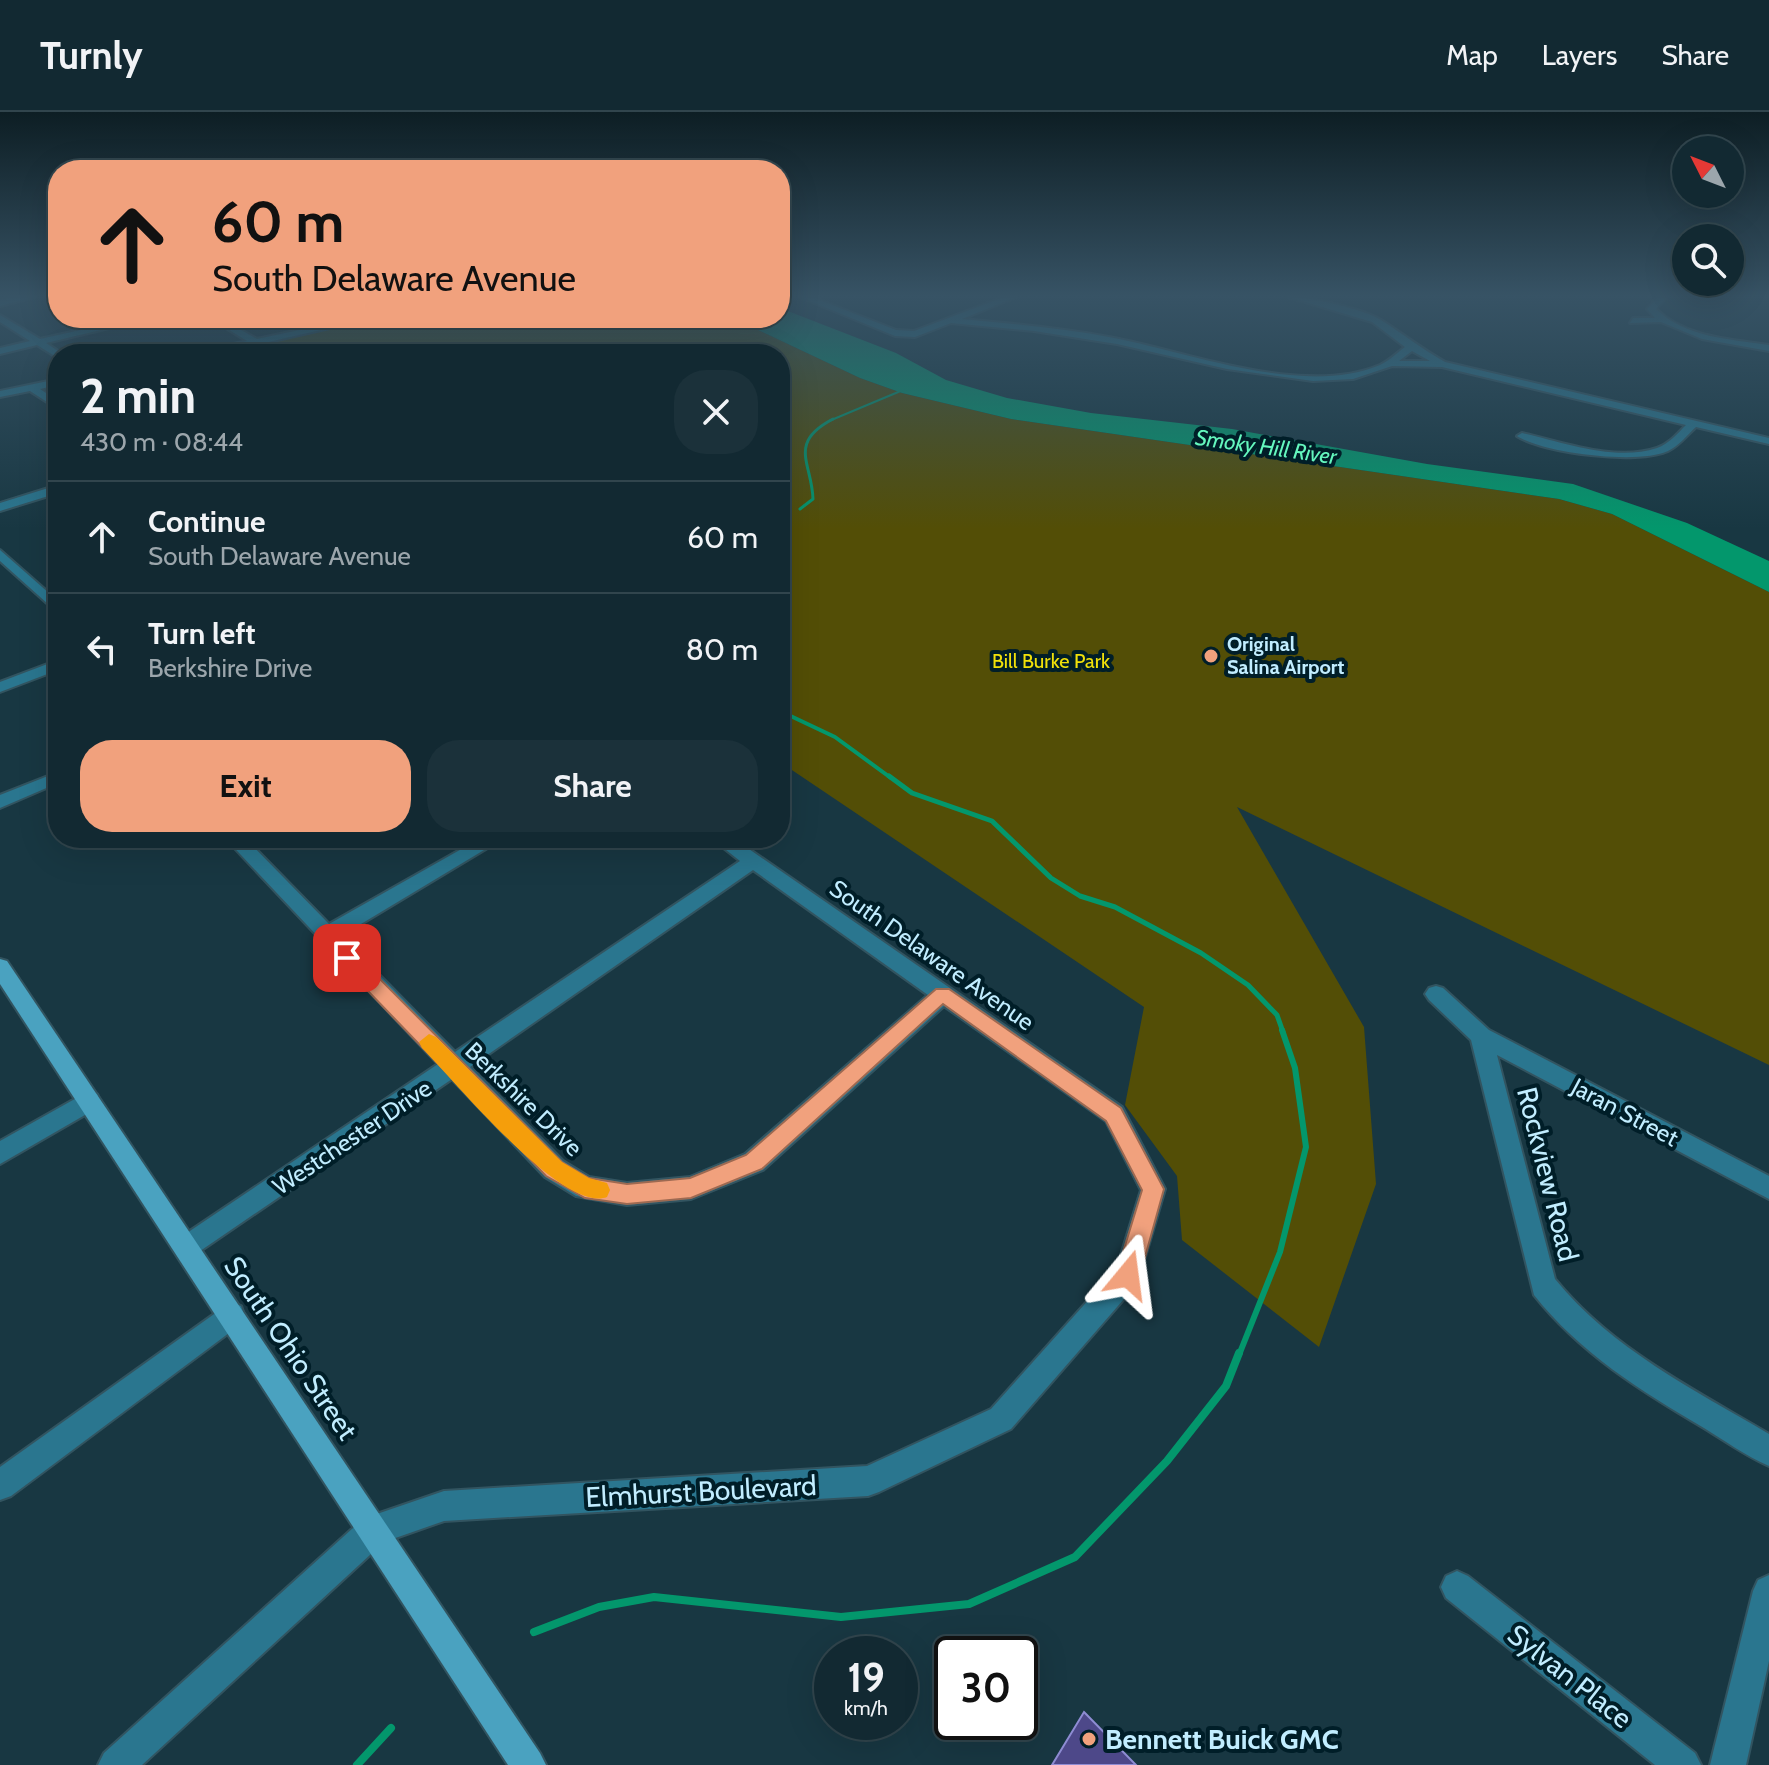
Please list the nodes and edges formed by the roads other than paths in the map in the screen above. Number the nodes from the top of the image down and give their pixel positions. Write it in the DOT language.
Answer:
graph roads {
  1 [pos="1272,374"];
  2 [pos="1351,374"];
  3 [pos="1486,374"];
  4 [pos="48,384"];
  5 [pos="32,388"];
  6 [pos="0,394"];
  7 [pos="48,399"];
  8 [pos="1695,422"];
  9 [pos="1522,436"];
  10 [pos="1769,441"];
  11 [pos="48,492"];
  12 [pos="0,507"];
  13 [pos="0,554"];
  14 [pos="48,600"];
  15 [pos="48,669"];
  16 [pos="0,687"];
  17 [pos="48,781"];
  18 [pos="0,802"];
  19 [pos="243,848"];
  20 [pos="478,848"];
  21 [pos="734,848"];
  22 [pos="753,861"];
  23 [pos="326,935"];
  24 [pos="0,967"];
  25 [pos="943,994"];
  26 [pos="1436,994"];
  27 [pos="1481,1036"];
  28 [pos="454,1068"];
  29 [pos="89,1101"];
  30 [pos="1114,1114"];
  31 [pos="0,1153"];
  32 [pos="1769,1188"];
  33 [pos="187,1248"];
  34 [pos="231,1315"];
  35 [pos="1769,1451"];
  36 [pos="0,1485"];
  37 [pos="374,1530"];
  38 [pos="1457,1587"];
  39 [pos="1769,1591"];
  40 [pos="116,1765"];
  41 [pos="528,1765"];
  42 [pos="1683,1765"];
  43 [pos="1728,1765"];
  1 -- 2 [label="street"];
  3 -- 8 [label="street"];
  4 -- 5 [label="street"];
  5 -- 6 [label="street"];
  5 -- 7 [label="street"];
  8 -- 9 [label="street"];
  8 -- 10 [label="street"];
  11 -- 12 [label="street"];
  13 -- 14 [label="street"];
  15 -- 16 [label="street"];
  17 -- 18 [label="street"];
  19 -- 23 [label="street, Berkshire Drive"];
  20 -- 23 [label="street"];
  21 -- 22 [label="street, South Delaware Avenue"];
  22 -- 25 [label="street, South Delaware Avenue"];
  22 -- 28 [label="street, Westchester Drive"];
  23 -- 28 [label="street, Berkshire Drive"];
  24 -- 29 [label="main road, South Ohio Street"];
  25 -- 28 [label="street, Berkshire Drive"];
  25 -- 30 [label="street, South Delaware Avenue"];
  26 -- 27 [label="street, Jaran Street"];
  27 -- 32 [label="street, Jaran Street"];
  27 -- 35 [label="street, Rockview Road"];
  28 -- 33 [label="street, Westchester Drive"];
  29 -- 31 [label="street"];
  29 -- 33 [label="main road, South Ohio Street"];
  30 -- 37 [label="street, Elmhurst Boulevard"];
  33 -- 34 [label="main road, South Ohio Street"];
  34 -- 36 [label="street"];
  34 -- 37 [label="main road, South Ohio Street"];
  37 -- 40 [label="street, Elmhurst Boulevard"];
  37 -- 41 [label="main road, South Ohio Street"];
  38 -- 42 [label="street, Sylvan Place"];
  39 -- 43 [label="street"];
}
